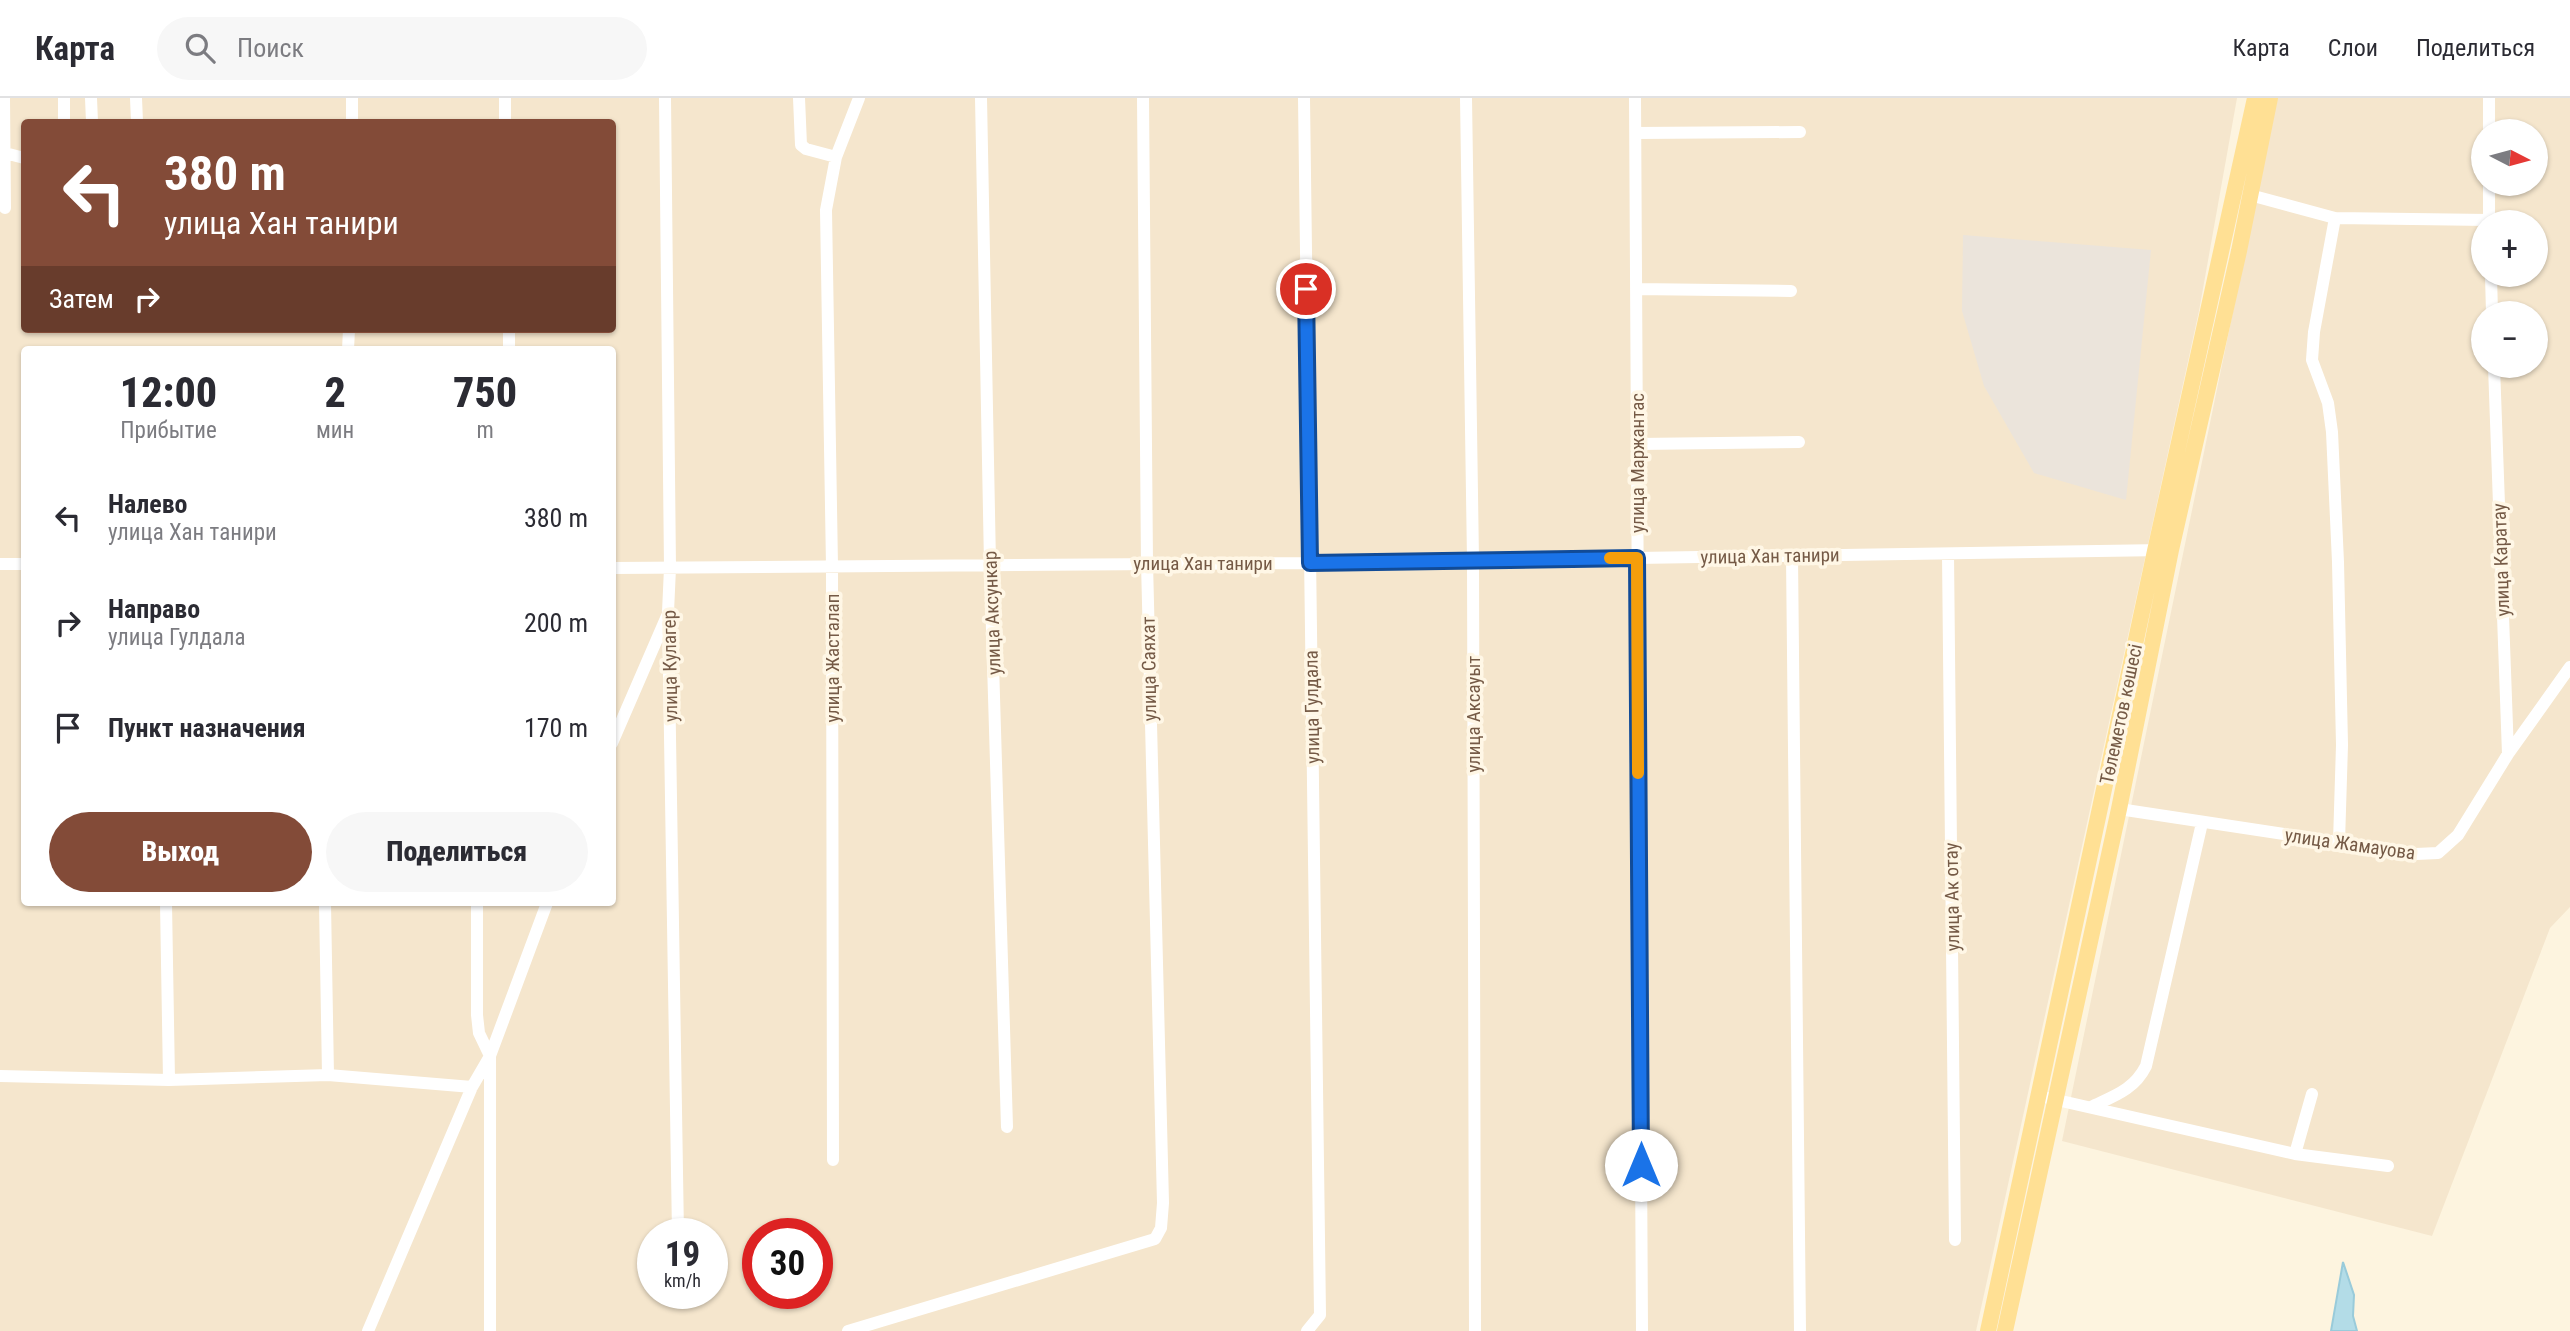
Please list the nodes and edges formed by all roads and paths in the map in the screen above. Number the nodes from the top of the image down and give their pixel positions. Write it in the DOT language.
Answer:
graph roads {
  1 [pos="4,98"];
  2 [pos="64,98"];
  3 [pos="92,98"];
  4 [pos="136,98"];
  5 [pos="352,98"];
  6 [pos="505,98"];
  7 [pos="665,98"];
  8 [pos="799,98"];
  9 [pos="859,98"];
  10 [pos="981,98"];
  11 [pos="1143,98"];
  12 [pos="1304,98"];
  13 [pos="1466,98"];
  14 [pos="1635,98"];
  15 [pos="2255,98"];
  16 [pos="2270,98"];
  17 [pos="2489,98"];
  18 [pos="64,119"];
  19 [pos="92,119"];
  20 [pos="137,119"];
  21 [pos="352,119"];
  22 [pos="505,119"];
  23 [pos="2489,119"];
  24 [pos="1800,132"];
  25 [pos="1636,134"];
  26 [pos="5,153"];
  27 [pos="21,157"];
  28 [pos="836,157"];
  29 [pos="2250,195"];
  30 [pos="5,208"];
  31 [pos="2335,218"];
  32 [pos="2471,221"];
  33 [pos="1636,289"];
  34 [pos="1791,291"];
  35 [pos="2494,378"];
  36 [pos="1799,442"];
  37 [pos="1638,444"];
  38 [pos="2172,550"];
  39 [pos="2155,551"];
  40 [pos="1948,554"];
  41 [pos="1792,556"];
  42 [pos="1637,558"];
  43 [pos="1473,560"];
  44 [pos="1147,563"];
  45 [pos="1310,563"];
  46 [pos="0,564"];
  47 [pos="21,564"];
  48 [pos="990,564"];
  49 [pos="832,566"];
  50 [pos="616,568"];
  51 [pos="670,568"];
  52 [pos="668,612"];
  53 [pos="2570,667"];
  54 [pos="616,734"];
  55 [pos="2508,754"];
  56 [pos="2119,809"];
  57 [pos="2202,823"];
  58 [pos="2339,842"];
  59 [pos="166,906"];
  60 [pos="326,906"];
  61 [pos="477,906"];
  62 [pos="546,906"];
  63 [pos="490,1056"];
  64 [pos="328,1075"];
  65 [pos="0,1076"];
  66 [pos="169,1080"];
  67 [pos="472,1087"];
  68 [pos="2312,1094"];
  69 [pos="2038,1095"];
  70 [pos="2055,1099"];
  71 [pos="2091,1107"];
  72 [pos="1007,1127"];
  73 [pos="2295,1154"];
  74 [pos="833,1160"];
  75 [pos="2388,1166"];
  76 [pos="678,1218"];
  77 [pos="1955,1240"];
  78 [pos="368,1331"];
  79 [pos="490,1331"];
  80 [pos="849,1331"];
  81 [pos="1307,1331"];
  82 [pos="1475,1331"];
  83 [pos="1642,1331"];
  84 [pos="1800,1331"];
  85 [pos="1988,1331"];
  86 [pos="2005,1331"];
  1 -- 26 [label="street"];
  2 -- 18 [label="street"];
  3 -- 19 [label="street"];
  4 -- 20 [label="street"];
  5 -- 21 [label="street"];
  6 -- 22 [label="street"];
  7 -- 51 [label="street, улица Кулагер"];
  8 -- 28 [label="street"];
  9 -- 28 [label="street, улица Жасталап"];
  10 -- 48 [label="street, улица Аксункар"];
  11 -- 44 [label="street, улица Саяхат"];
  12 -- 45 [label="street, улица Гулдала"];
  13 -- 43 [label="street, улица Аксауыт"];
  14 -- 25 [label="street, улица Маржантас"];
  15 -- 39 [label="main road, Төлеметов көшесі"];
  16 -- 29 [label="main road, Төлеметов көшесі"];
  17 -- 23 [label="street"];
  24 -- 25 [label="street"];
  25 -- 33 [label="street, улица Маржантас"];
  26 -- 27 [label="street"];
  26 -- 30 [label="street"];
  28 -- 49 [label="street, улица Жасталап"];
  29 -- 31 [label="street"];
  29 -- 38 [label="main road, Төлеметов көшесі"];
  31 -- 32 [label="street"];
  31 -- 58 [label="street"];
  33 -- 34 [label="street"];
  33 -- 37 [label="street, улица Маржантас"];
  35 -- 55 [label="street, улица Каратау"];
  36 -- 37 [label="street"];
  37 -- 42 [label="street, улица Маржантас"];
  38 -- 39 [label="street, улица Хан танири"];
  38 -- 56 [label="main road, Төлеметов көшесі"];
  39 -- 40 [label="street, улица Хан танири"];
  39 -- 69 [label="main road, Төлеметов көшесі"];
  40 -- 41 [label="street, улица Хан танири"];
  40 -- 77 [label="street, улица Ак отау"];
  41 -- 42 [label="street, улица Хан танири"];
  41 -- 84 [label="street"];
  42 -- 43 [label="street, улица Хан танири"];
  42 -- 83 [label="street, улица Маржантас"];
  43 -- 45 [label="street, улица Хан танири"];
  43 -- 82 [label="street, улица Аксауыт"];
  44 -- 45 [label="street, улица Хан танири"];
  44 -- 48 [label="street, улица Хан танири"];
  44 -- 80 [label="street, улица Саяхат"];
  45 -- 81 [label="street, улица Гулдала"];
  46 -- 47 [label="street"];
  48 -- 49 [label="street, улица Хан танири"];
  48 -- 72 [label="street, улица Аксункар"];
  49 -- 51 [label="street, улица Хан танири"];
  49 -- 74 [label="street, улица Жасталап"];
  50 -- 51 [label="street, улица Хан танири"];
  51 -- 52 [label="street, улица Кулагер"];
  52 -- 54 [label="street"];
  52 -- 76 [label="street, улица Кулагер"];
  53 -- 55 [label="street, улица Жамауова"];
  55 -- 58 [label="street, улица Жамауова"];
  56 -- 57 [label="street, улица Жамауова"];
  56 -- 70 [label="main road, Төлеметов көшесі"];
  57 -- 58 [label="street, улица Жамауова"];
  57 -- 71 [label="street"];
  59 -- 66 [label="street"];
  60 -- 64 [label="street"];
  61 -- 63 [label="street"];
  62 -- 63 [label="street"];
  63 -- 67 [label="street"];
  63 -- 79 [label="street"];
  64 -- 66 [label="street"];
  64 -- 67 [label="street"];
  65 -- 66 [label="street"];
  67 -- 78 [label="street"];
  68 -- 73 [label="street"];
  69 -- 70 [label="street"];
  69 -- 85 [label="main road, Төлеметов көшесі"];
  70 -- 71 [label="street"];
  70 -- 86 [label="main road, Төлеметов көшесі"];
  71 -- 73 [label="street"];
  73 -- 75 [label="street"];
}
